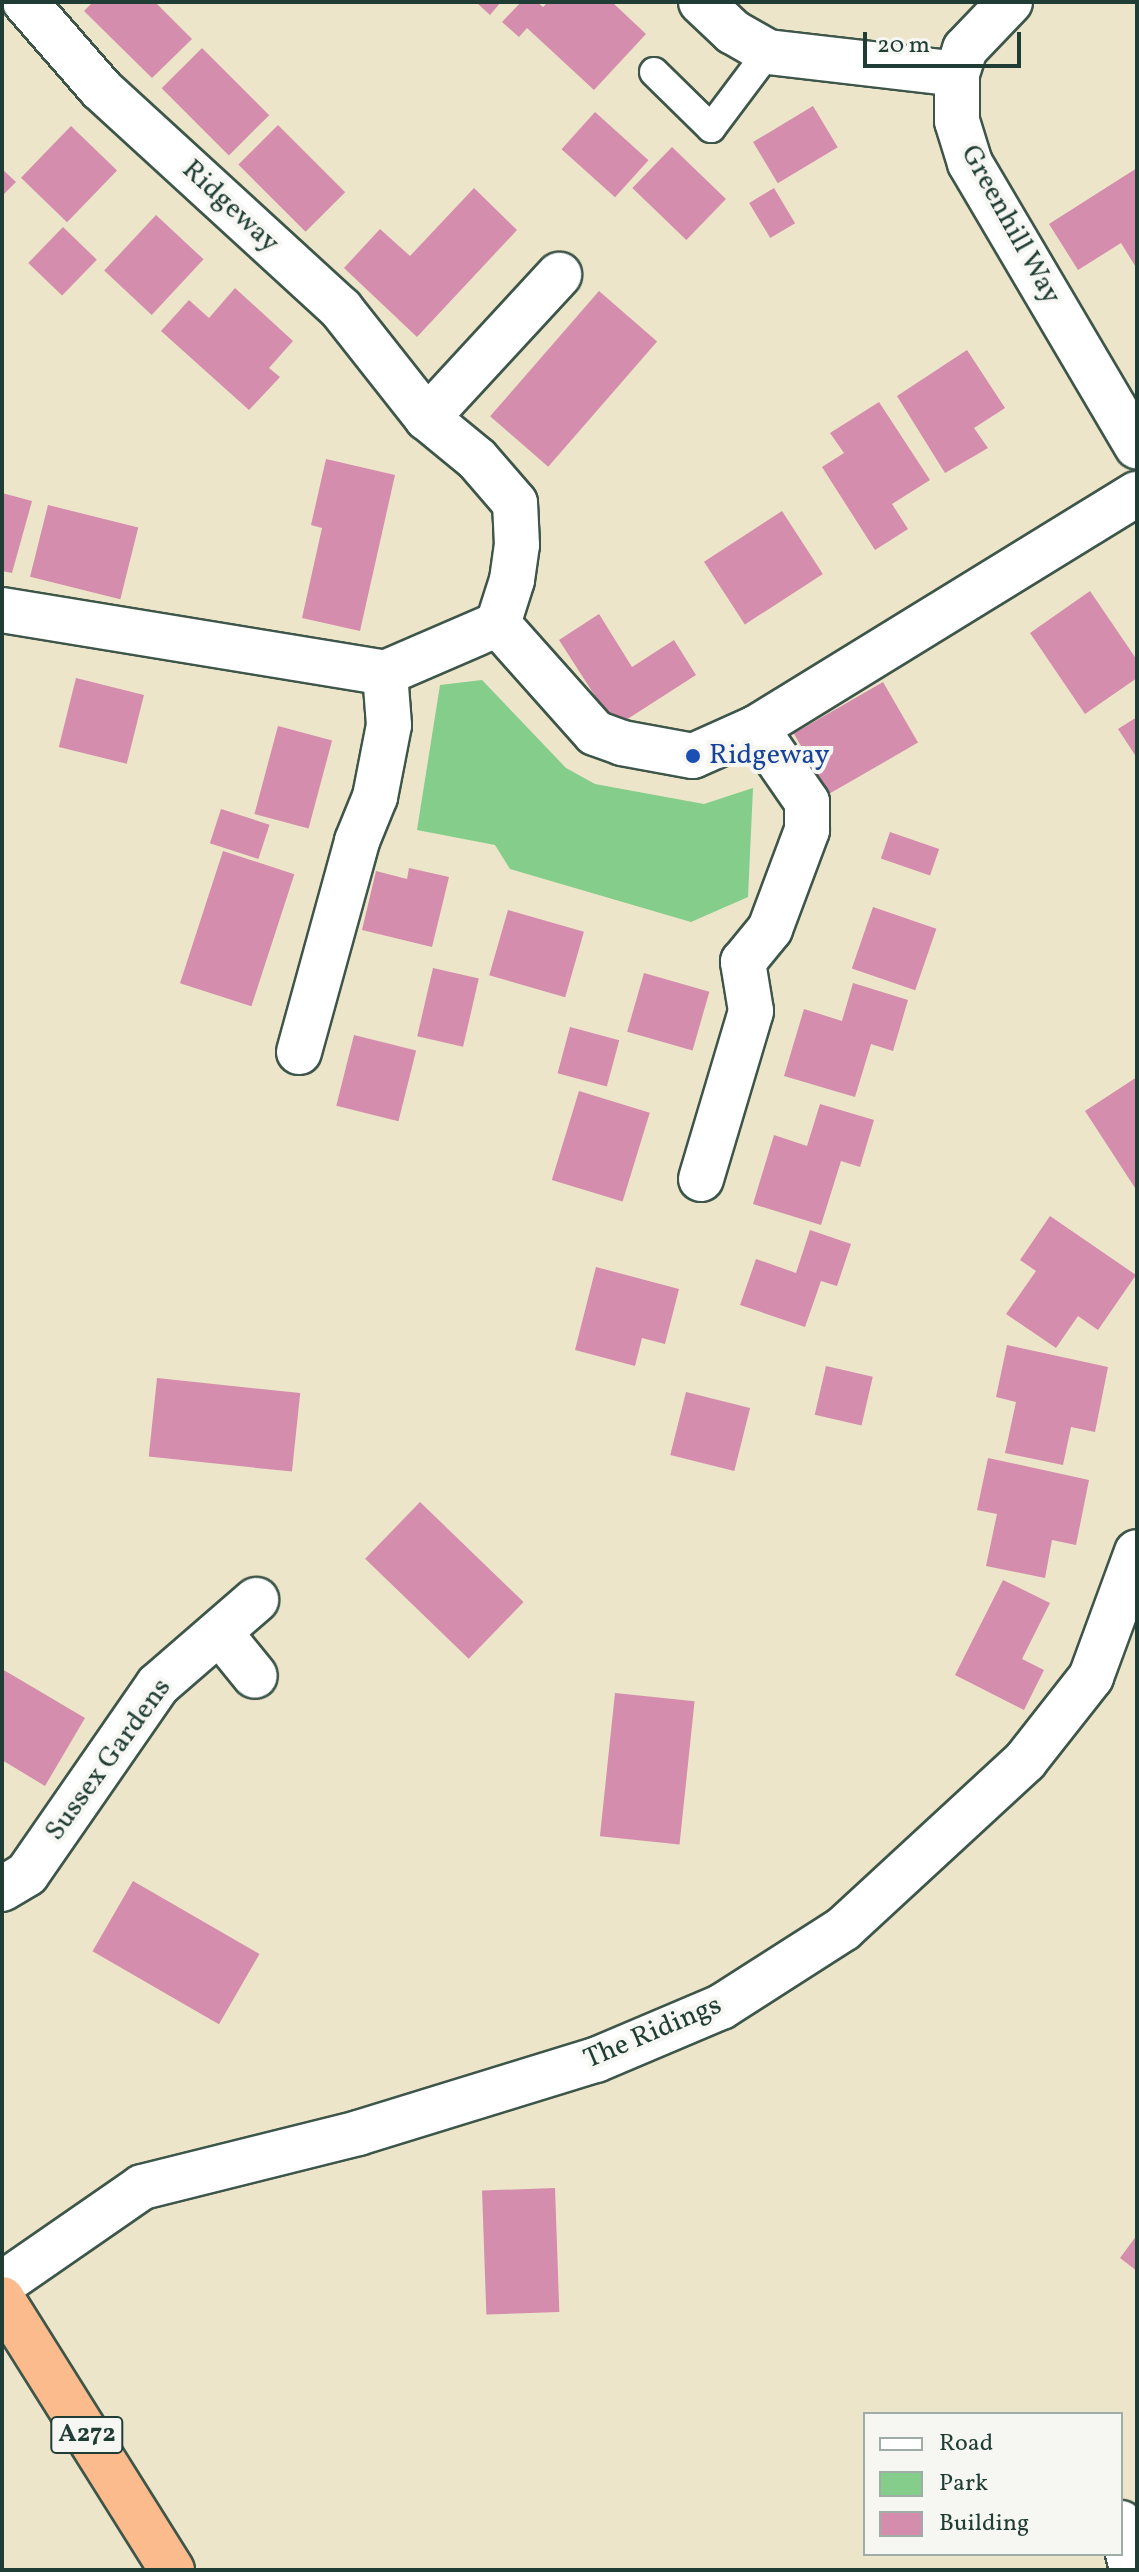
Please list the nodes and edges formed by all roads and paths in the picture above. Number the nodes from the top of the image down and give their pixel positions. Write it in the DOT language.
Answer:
graph roads {
  1 [pos="25,2"];
  2 [pos="701,2"];
  3 [pos="1010,2"];
  4 [pos="768,52"];
  5 [pos="654,72"];
  6 [pos="957,74"];
  7 [pos="559,275"];
  8 [pos="427,418"];
  9 [pos="1137,447"];
  10 [pos="1137,494"];
  11 [pos="2,610"];
  12 [pos="498,624"];
  13 [pos="385,673"];
  14 [pos="756,728"];
  15 [pos="299,1052"];
  16 [pos="701,1179"];
  17 [pos="1137,1552"];
  18 [pos="256,1600"];
  19 [pos="220,1633"];
  20 [pos="255,1676"];
  21 [pos="2,1889"];
  22 [pos="2,2284"];
  23 [pos="2,2299"];
  24 [pos="1123,2532"];
  25 [pos="172,2570"];
  26 [pos="1132,2570"];
  1 -- 8 [label="street, Ridgeway"];
  2 -- 4 [label="street"];
  3 -- 6 [label="street, Greenhill Way"];
  4 -- 5 [label="lane"];
  4 -- 6 [label="street"];
  6 -- 9 [label="street, Greenhill Way"];
  7 -- 8 [label="street"];
  8 -- 12 [label="street, Ridgeway"];
  10 -- 14 [label="street"];
  11 -- 13 [label="street"];
  12 -- 13 [label="street"];
  12 -- 14 [label="street"];
  13 -- 15 [label="street"];
  14 -- 16 [label="street"];
  17 -- 22 [label="street, The Ridings"];
  18 -- 19 [label="street, Sussex Gardens"];
  19 -- 20 [label="street"];
  19 -- 21 [label="street, Sussex Gardens"];
  23 -- 25 [label="highway, A272"];
  24 -- 26 [label="street"];
}
